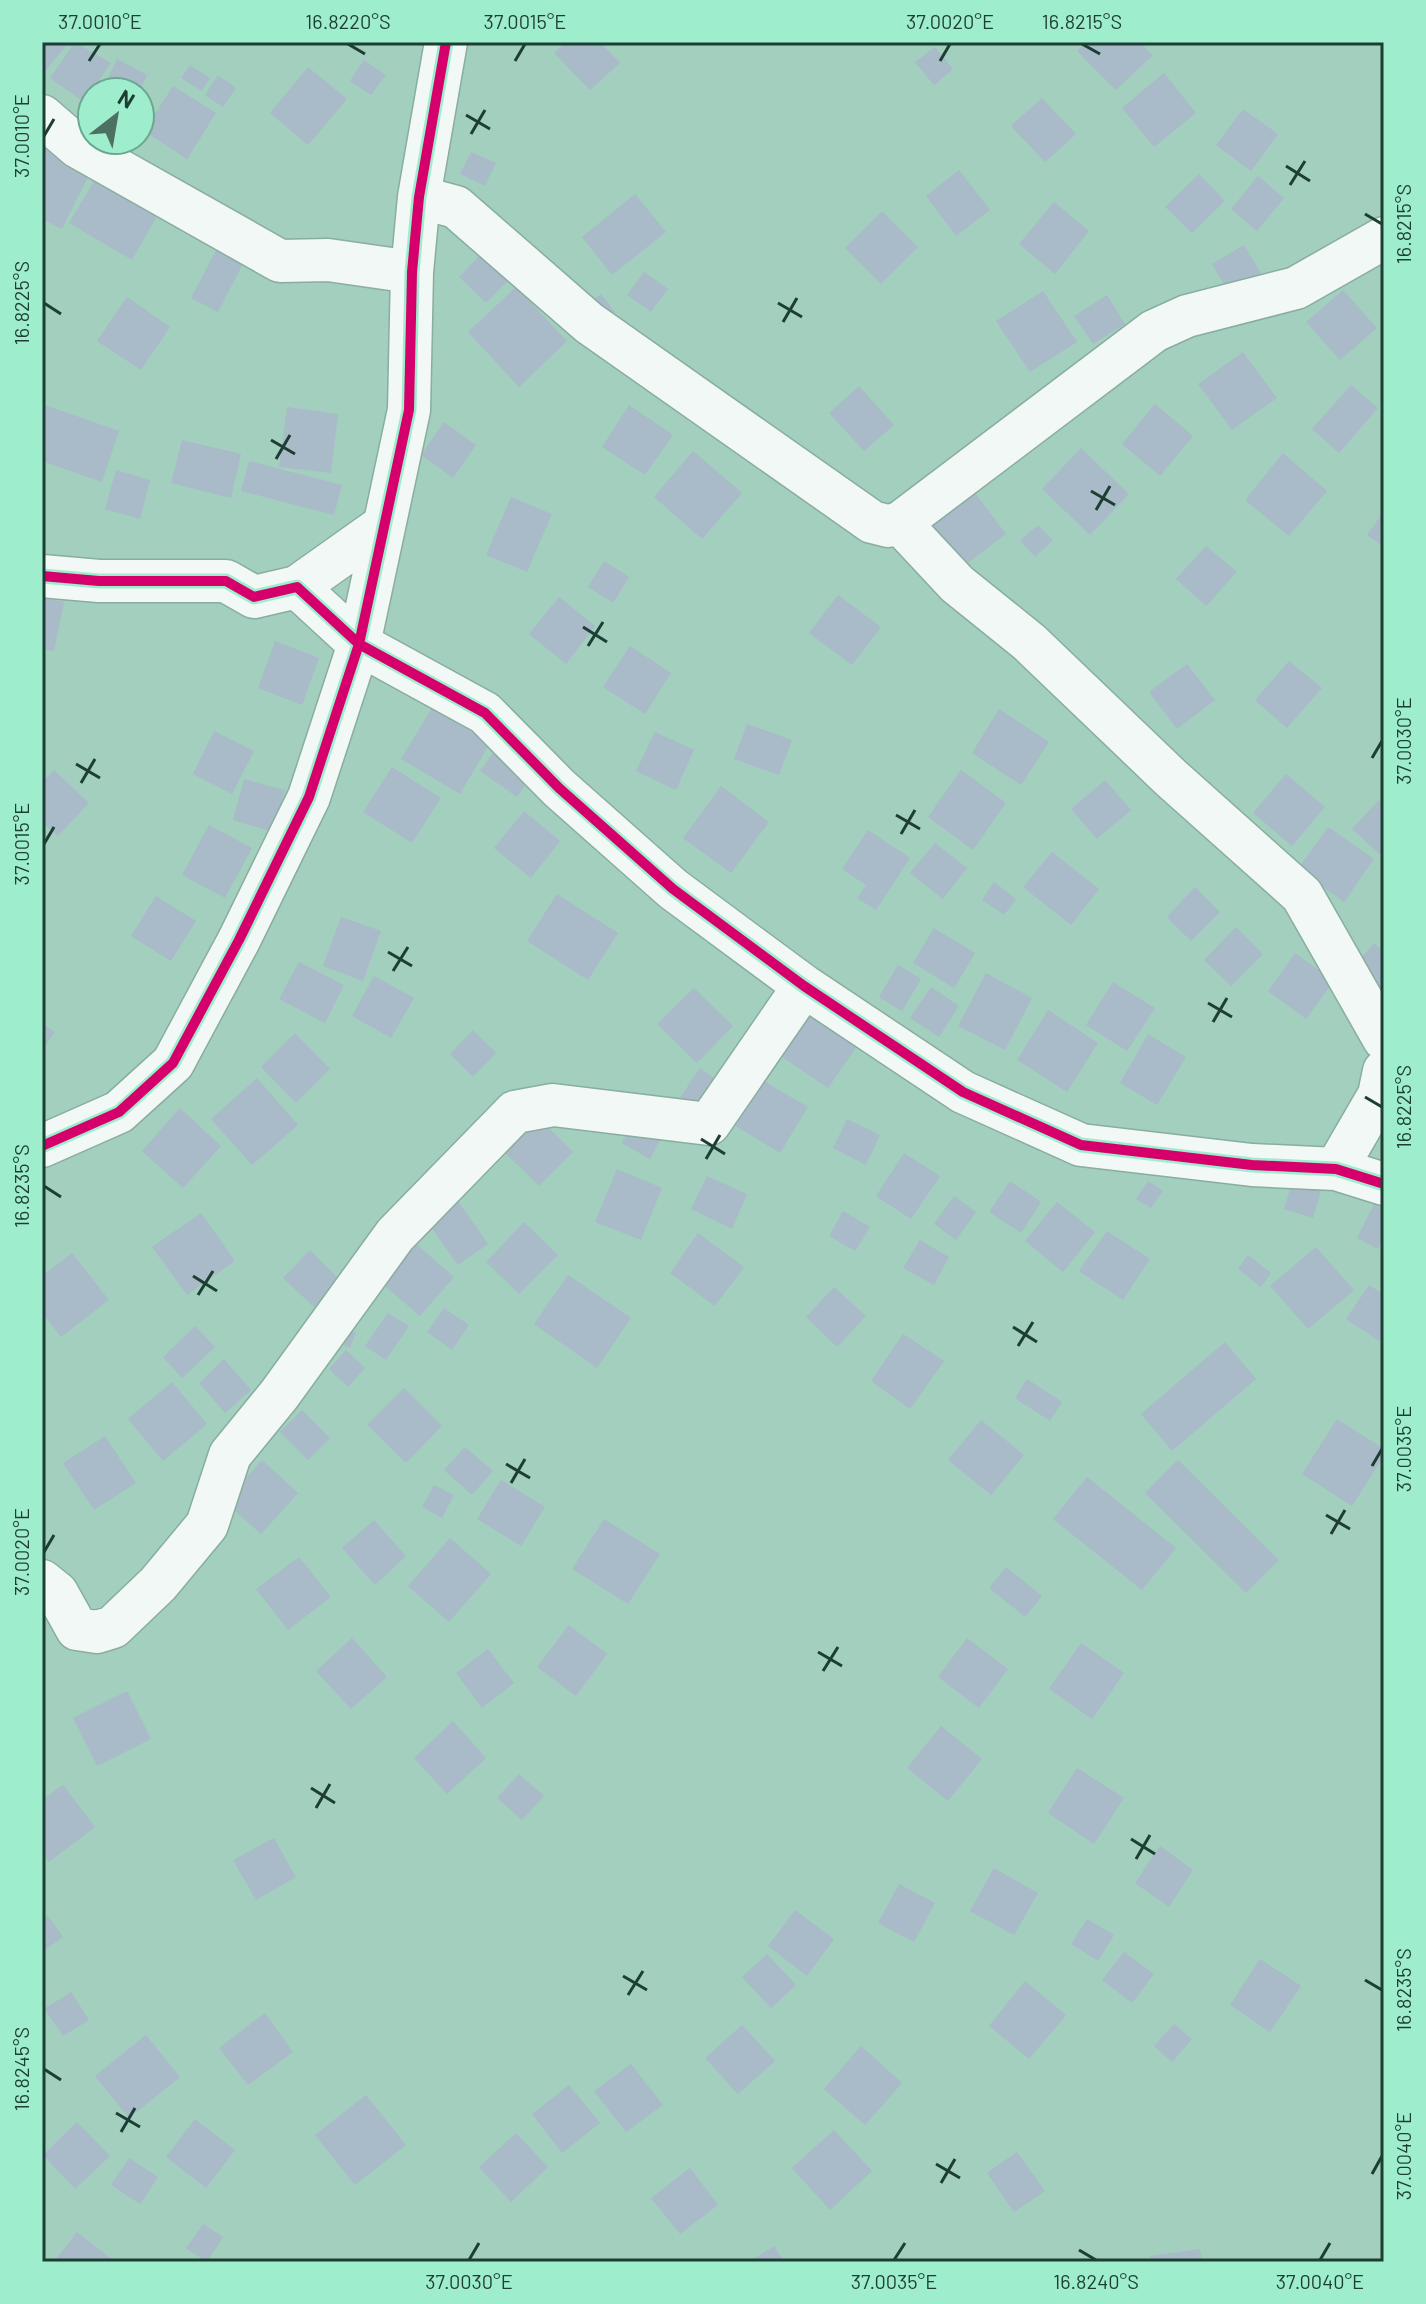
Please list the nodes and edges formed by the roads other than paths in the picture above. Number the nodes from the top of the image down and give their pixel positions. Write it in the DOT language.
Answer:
graph roads {
  1 [pos="446,42"];
  2 [pos="42,116"];
  3 [pos="419,197"];
  4 [pos="1384,238"];
  5 [pos="412,272"];
  6 [pos="900,523"];
  7 [pos="383,526"];
  8 [pos="42,576"];
  9 [pos="297,587"];
  10 [pos="359,644"];
  11 [pos="804,986"];
  12 [pos="1384,1039"];
  13 [pos="1384,1071"];
  14 [pos="42,1146"];
  15 [pos="1336,1169"];
  16 [pos="1384,1184"];
  17 [pos="42,1581"];
  1 -- 3 [label="street"];
  2 -- 5 [label="street"];
  3 -- 5 [label="street"];
  3 -- 6 [label="street"];
  4 -- 6 [label="street"];
  5 -- 7 [label="street"];
  6 -- 12 [label="street"];
  7 -- 9 [label="street"];
  7 -- 10 [label="street"];
  8 -- 9 [label="street"];
  9 -- 10 [label="street"];
  10 -- 11 [label="street"];
  10 -- 14 [label="street"];
  11 -- 15 [label="street"];
  11 -- 17 [label="street"];
  13 -- 15 [label="street"];
  15 -- 16 [label="street"];
}
